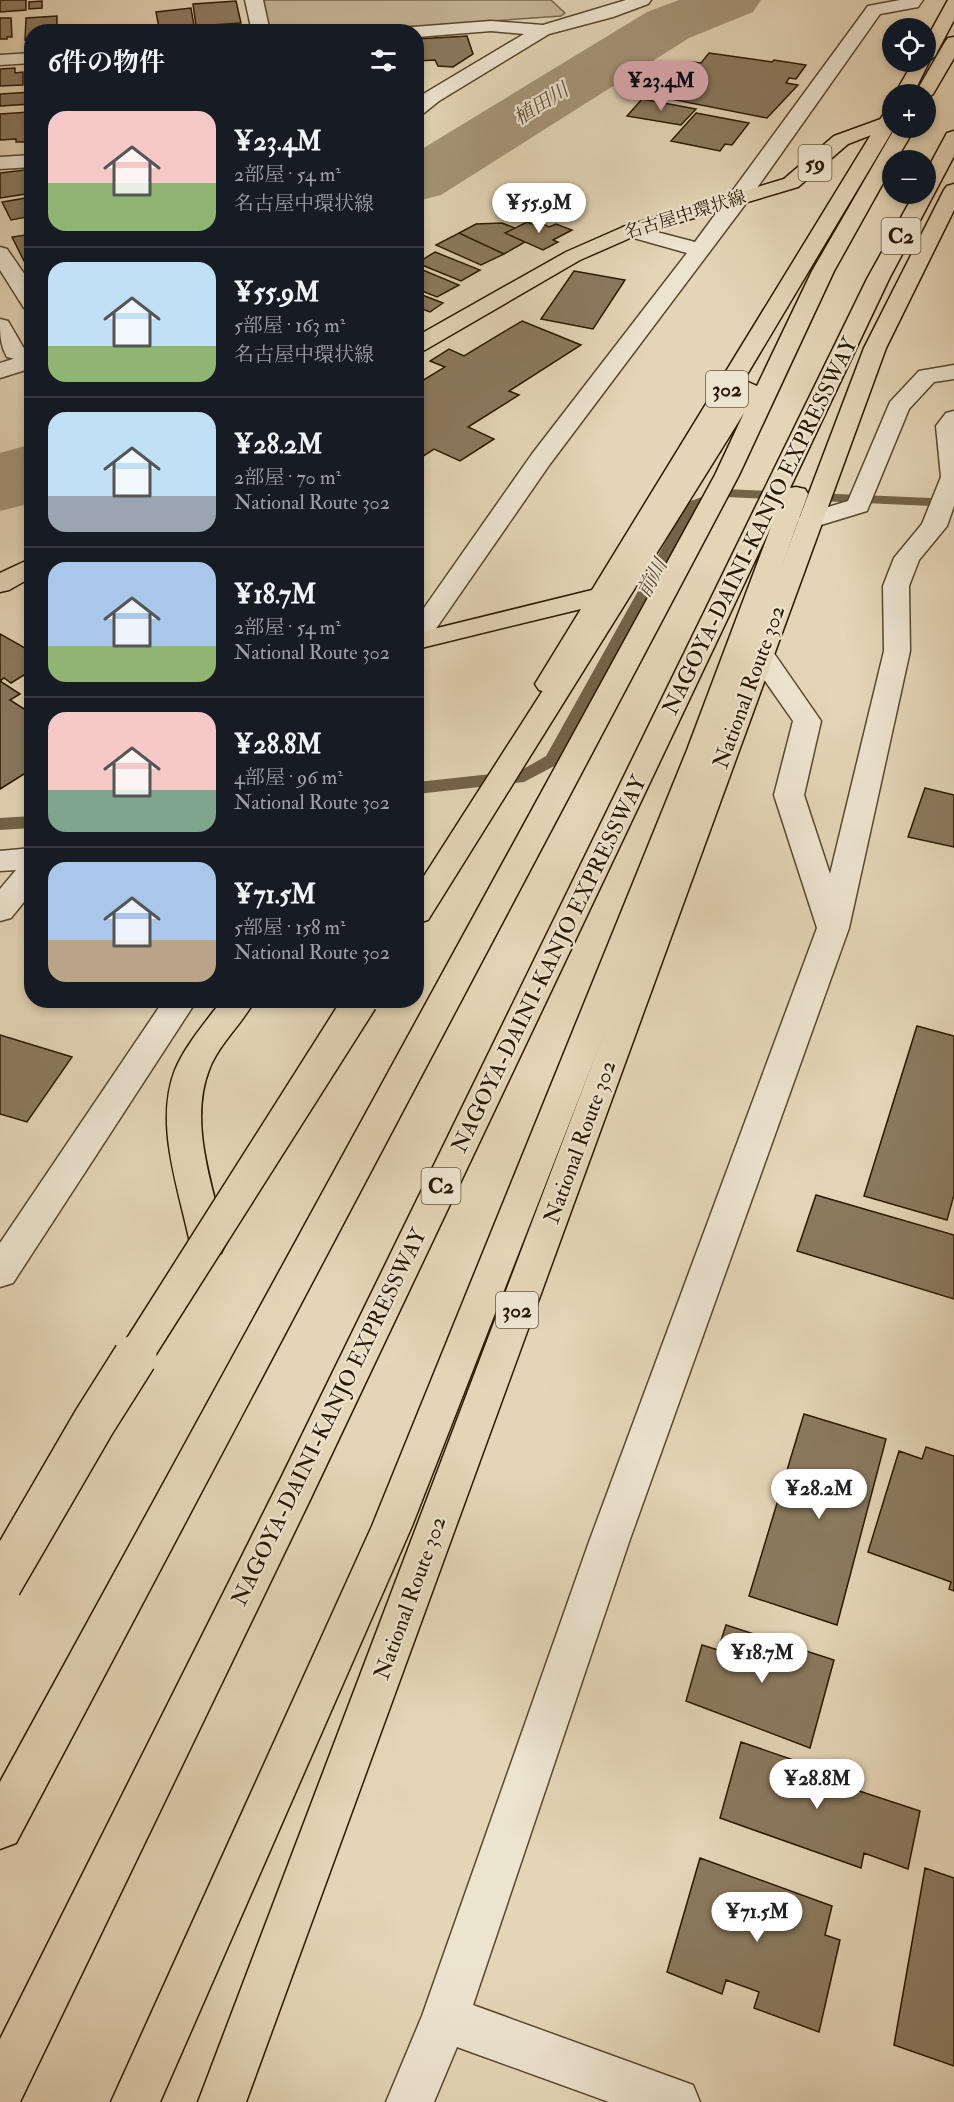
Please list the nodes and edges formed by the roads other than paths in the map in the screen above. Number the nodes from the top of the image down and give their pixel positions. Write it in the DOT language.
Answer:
graph roads {
  1 [pos="254,0"];
  2 [pos="589,0"];
  3 [pos="642,0"];
  4 [pos="914,0"];
  5 [pos="954,4"];
  6 [pos="607,13"];
  7 [pos="259,24"];
  8 [pos="543,30"];
  9 [pos="424,31"];
  10 [pos="936,37"];
  11 [pos="954,42"];
  12 [pos="24,58"];
  13 [pos="0,60"];
  14 [pos="930,84"];
  15 [pos="424,103"];
  16 [pos="882,126"];
  17 [pos="954,137"];
  18 [pos="885,138"];
  19 [pos="887,138"];
  20 [pos="24,161"];
  21 [pos="0,163"];
  22 [pos="936,171"];
  23 [pos="954,190"];
  24 [pos="740,198"];
  25 [pos="919,204"];
  26 [pos="630,231"];
  27 [pos="700,250"];
  28 [pos="0,253"];
  29 [pos="823,271"];
  30 [pos="878,279"];
  31 [pos="24,290"];
  32 [pos="0,327"];
  33 [pos="424,341"];
  34 [pos="23,356"];
  35 [pos="954,372"];
  36 [pos="10,380"];
  37 [pos="954,418"];
  38 [pos="947,501"];
  39 [pos="811,519"];
  40 [pos="24,570"];
  41 [pos="0,584"];
  42 [pos="602,596"];
  43 [pos="424,627"];
  44 [pos="424,639"];
  45 [pos="761,655"];
  46 [pos="24,859"];
  47 [pos="0,861"];
  48 [pos="24,880"];
  49 [pos="424,888"];
  50 [pos="424,901"];
  51 [pos="0,910"];
  52 [pos="833,928"];
  53 [pos="176,1008"];
  54 [pos="234,1008"];
  55 [pos="351,1008"];
  56 [pos="356,1008"];
  57 [pos="208,1243"];
  58 [pos="0,1272"];
  59 [pos="0,1585"];
  60 [pos="0,1827"];
  61 [pos="446,2019"];
  62 [pos="0,2090"];
  63 [pos="135,2102"];
  64 [pos="222,2102"];
  65 [pos="410,2102"];
  66 [pos="676,2102"];
  1 -- 7 [label="street"];
  2 -- 6 [label="street"];
  3 -- 6 [label="street"];
  4 -- 24 [label="street"];
  5 -- 10 [label="main road"];
  6 -- 8 [label="street"];
  8 -- 9 [label="street"];
  8 -- 15 [label="street"];
  11 -- 14 [label="main road"];
  12 -- 13 [label="street"];
  16 -- 24 [label="main road, 名古屋中環状線 / 59"];
  17 -- 22 [label="main road, NAGOYA-DAINI-KANJO EXPRESSWAY / C2"];
  18 -- 42 [label="main road, 302"];
  19 -- 29 [label="main road, C2"];
  20 -- 21 [label="street"];
  23 -- 39 [label="main road, National Route 302 / 302"];
  24 -- 26 [label="main road, 名古屋中環状線 / 59"];
  24 -- 27 [label="street"];
  25 -- 30 [label="main road, NAGOYA-DAINI-KANJO EXPRESSWAY / C2"];
  26 -- 27 [label="street"];
  26 -- 33 [label="main road, 名古屋中環状線 / 59"];
  27 -- 43 [label="street"];
  28 -- 31 [label="street"];
  29 -- 50 [label="main road"];
  29 -- 60 [label="main road, C2"];
  30 -- 62 [label="main road, NAGOYA-DAINI-KANJO EXPRESSWAY / C2"];
  30 -- 63 [label="main road"];
  32 -- 34 [label="street"];
  34 -- 36 [label="street"];
  35 -- 39 [label="street"];
  37 -- 38 [label="street"];
  38 -- 52 [label="street"];
  39 -- 45 [label="main road, National Route 302 / 302"];
  40 -- 41 [label="main road"];
  42 -- 44 [label="main road"];
  42 -- 49 [label="main road, 302"];
  45 -- 52 [label="street"];
  45 -- 64 [label="main road, National Route 302 / 302"];
  46 -- 47 [label="street"];
  48 -- 51 [label="street"];
  52 -- 61 [label="street"];
  53 -- 58 [label="street"];
  54 -- 57 [label="main road"];
  55 -- 57 [label="main road"];
  56 -- 59 [label="main road, bridge"];
  57 -- 59 [label="main road"];
  61 -- 65 [label="street"];
  61 -- 66 [label="street"];
}
